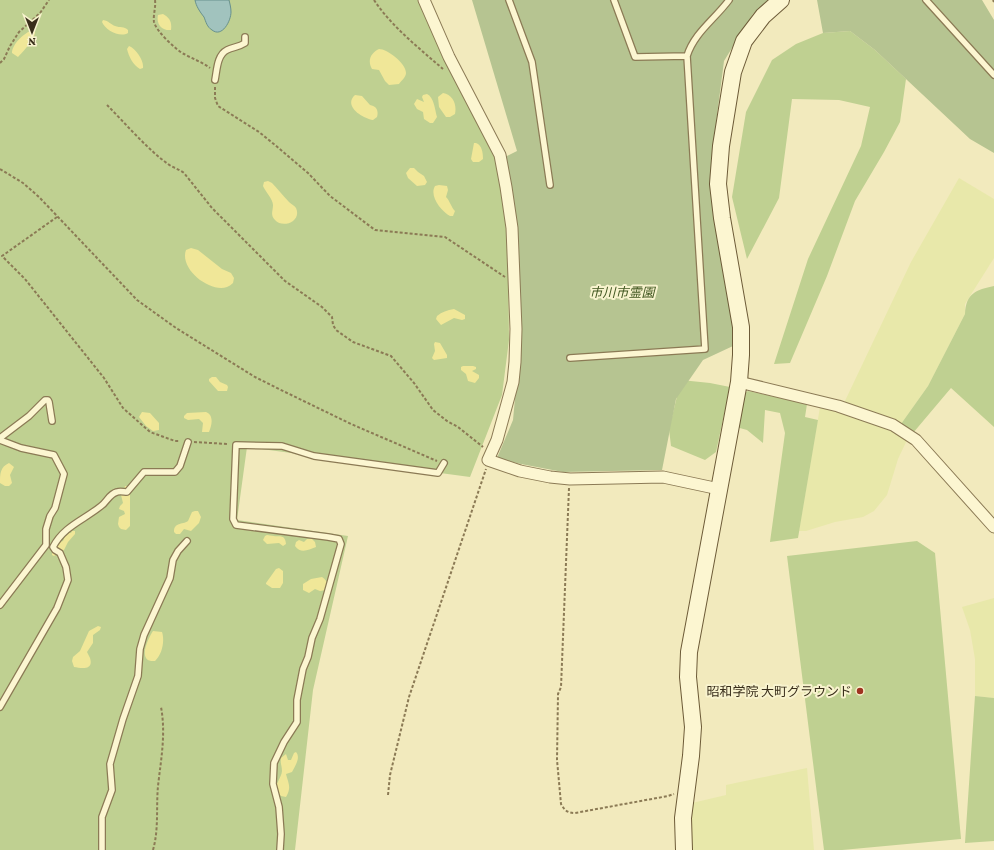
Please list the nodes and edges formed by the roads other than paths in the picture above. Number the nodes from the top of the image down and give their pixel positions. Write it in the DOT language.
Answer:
graph roads {
  1 [pos="424,0"];
  2 [pos="509,0"];
  3 [pos="614,0"];
  4 [pos="729,0"];
  5 [pos="781,0"];
  6 [pos="926,0"];
  7 [pos="245,37"];
  8 [pos="687,56"];
  9 [pos="994,75"];
  10 [pos="215,80"];
  11 [pos="550,185"];
  12 [pos="570,358"];
  13 [pos="739,382"];
  14 [pos="52,422"];
  15 [pos="0,439"];
  16 [pos="188,442"];
  17 [pos="444,464"];
  18 [pos="719,489"];
  19 [pos="994,527"];
  20 [pos="187,541"];
  21 [pos="0,605"];
  22 [pos="0,707"];
  23 [pos="102,850"];
  24 [pos="280,850"];
  25 [pos="684,850"];
  1 -- 18 [label="street"];
  2 -- 11 [label="lane"];
  3 -- 8 [label="lane"];
  4 -- 8 [label="lane"];
  5 -- 13 [label="street"];
  6 -- 9 [label="lane"];
  7 -- 10 [label="lane"];
  8 -- 12 [label="lane"];
  13 -- 18 [label="street"];
  13 -- 19 [label="street"];
  14 -- 15 [label="lane"];
  15 -- 21 [label="lane"];
  16 -- 22 [label="lane"];
  17 -- 24 [label="lane"];
  18 -- 25 [label="street"];
  20 -- 23 [label="lane"];
}
